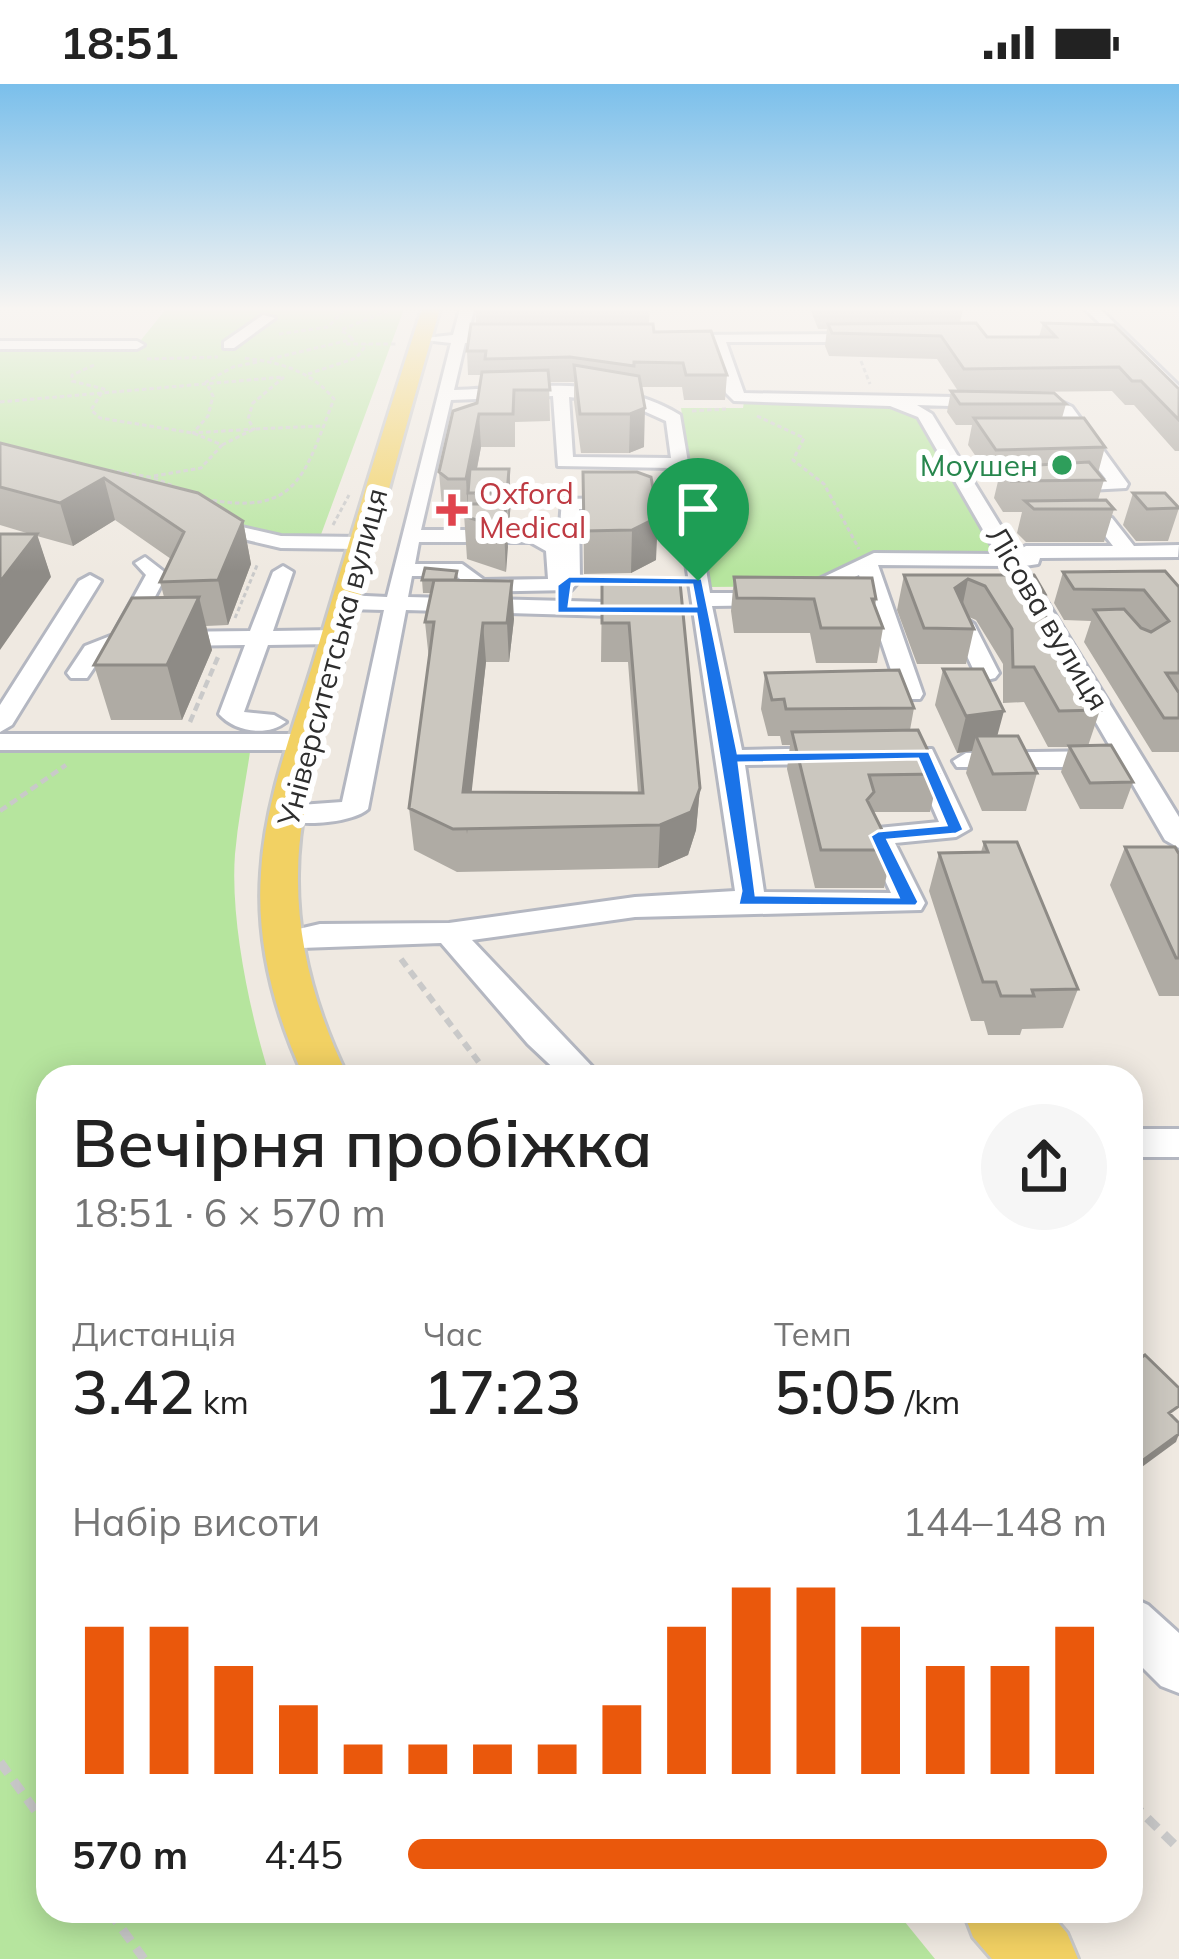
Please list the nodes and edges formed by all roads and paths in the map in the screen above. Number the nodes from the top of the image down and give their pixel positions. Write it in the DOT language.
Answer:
graph roads {
  1 [pos="64,396"];
  2 [pos="101,396"];
  3 [pos="213,396"];
  4 [pos="262,396"];
  5 [pos="332,396"];
  6 [pos="405,396"];
  7 [pos="446,396"];
  8 [pos="561,396"];
  9 [pos="603,396"];
  10 [pos="737,396"];
  11 [pos="799,396"];
  12 [pos="845,396"];
  13 [pos="0,402"];
  14 [pos="745,402"];
  15 [pos="894,402"];
  16 [pos="658,408"];
  17 [pos="323,425"];
  18 [pos="254,429"];
  19 [pos="193,434"];
  20 [pos="221,445"];
  21 [pos="682,463"];
  22 [pos="101,469"];
  23 [pos="1033,469"];
  24 [pos="145,476"];
  25 [pos="687,503"];
  26 [pos="180,518"];
  27 [pos="992,523"];
  28 [pos="411,536"];
  29 [pos="362,543"];
  30 [pos="1178,551"];
  31 [pos="1128,552"];
  32 [pos="1024,557"];
  33 [pos="867,561"];
  34 [pos="145,563"];
  35 [pos="404,570"];
  36 [pos="283,572"];
  37 [pos="90,581"];
  38 [pos="566,582"];
  39 [pos="698,594"];
  40 [pos="1011,598"];
  41 [pos="1037,598"];
  42 [pos="345,602"];
  43 [pos="399,602"];
  44 [pos="562,610"];
  45 [pos="963,624"];
  46 [pos="335,637"];
  47 [pos="260,638"];
  48 [pos="122,639"];
  49 [pos="79,673"];
  50 [pos="987,674"];
  51 [pos="911,694"];
  52 [pos="1101,707"];
  53 [pos="1072,708"];
  54 [pos="0,725"];
  55 [pos="309,732"];
  56 [pos="0,742"];
  57 [pos="90,742"];
  58 [pos="731,758"];
  59 [pos="1131,759"];
  60 [pos="967,761"];
  61 [pos="0,811"];
  62 [pos="286,814"];
  63 [pos="1179,840"];
  64 [pos="744,901"];
  65 [pos="449,933"];
  66 [pos="351,934"];
  67 [pos="284,942"];
  68 [pos="322,1065"];
  69 [pos="481,1065"];
  70 [pos="572,1065"];
  71 [pos="1179,1143"];
  72 [pos="1143,1144"];
  73 [pos="1143,1634"];
  74 [pos="1179,1668"];
  75 [pos="0,1762"];
  76 [pos="36,1812"];
  77 [pos="1143,1814"];
  78 [pos="1179,1849"];
  79 [pos="118,1923"];
  80 [pos="1010,1923"];
  81 [pos="144,1959"];
  82 [pos="1041,1959"];
  1 -- 13 [label="path"];
  2 -- 19 [label="path"];
  3 -- 19 [label="path"];
  4 -- 18 [label="path"];
  5 -- 17 [label="path"];
  6 -- 29 [label="main road, Університетська вулиця"];
  7 -- 28 [label="street"];
  8 -- 21 [label="street"];
  9 -- 16 [label="street"];
  10 -- 14 [label="street"];
  11 -- 14 [label="street"];
  12 -- 15 [label="street"];
  14 -- 16 [label="path"];
  14 -- 33 [label="path"];
  15 -- 23 [label="street"];
  15 -- 27 [label="street, Лісова вулиця"];
  16 -- 21 [label="street"];
  17 -- 18 [label="path"];
  17 -- 24 [label="path"];
  18 -- 19 [label="path"];
  18 -- 20 [label="path"];
  19 -- 20 [label="path"];
  20 -- 24 [label="path"];
  21 -- 25 [label="street"];
  22 -- 24 [label="path"];
  25 -- 38 [label="street"];
  25 -- 39 [label="street"];
  26 -- 29 [label="street"];
  27 -- 31 [label="street"];
  27 -- 32 [label="street, Лісова вулиця"];
  28 -- 35 [label="street"];
  28 -- 38 [label="street"];
  29 -- 42 [label="main road, Університетська вулиця"];
  30 -- 31 [label="street"];
  31 -- 32 [label="street"];
  32 -- 33 [label="street"];
  32 -- 41 [label="street, Лісова вулиця"];
  33 -- 39 [label="street"];
  33 -- 51 [label="street"];
  34 -- 48 [label="street"];
  35 -- 38 [label="street"];
  35 -- 43 [label="street"];
  36 -- 47 [label="street"];
  37 -- 54 [label="street"];
  38 -- 39 [label="path"];
  38 -- 44 [label="street"];
  39 -- 44 [label="street"];
  39 -- 58 [label="street"];
  40 -- 41 [label="street"];
  41 -- 52 [label="street, Лісова вулиця"];
  42 -- 43 [label="street"];
  42 -- 46 [label="main road, Університетська вулиця"];
  43 -- 44 [label="street"];
  43 -- 62 [label="street"];
  45 -- 50 [label="street"];
  46 -- 47 [label="street"];
  46 -- 55 [label="main road, Університетська вулиця"];
  47 -- 48 [label="street"];
  47 -- 55 [label="street"];
  48 -- 49 [label="street"];
  52 -- 53 [label="street"];
  52 -- 59 [label="street, Лісова вулиця"];
  55 -- 57 [label="street"];
  55 -- 62 [label="main road, Університетська вулиця"];
  56 -- 57 [label="street"];
  57 -- 61 [label="path"];
  58 -- 64 [label="street"];
  58 -- 64 [label="street"];
  59 -- 60 [label="street"];
  59 -- 63 [label="street, Лісова вулиця"];
  62 -- 67 [label="main road, Університетська вулиця"];
  64 -- 65 [label="street"];
  65 -- 66 [label="street"];
  65 -- 70 [label="street"];
  66 -- 67 [label="street"];
  66 -- 69 [label="path"];
  67 -- 68 [label="main road, Університетська вулиця"];
  71 -- 72 [label="street"];
  73 -- 74 [label="street"];
  75 -- 76 [label="path"];
  77 -- 78 [label="path"];
  79 -- 81 [label="path"];
  80 -- 82 [label="main road"];
}
